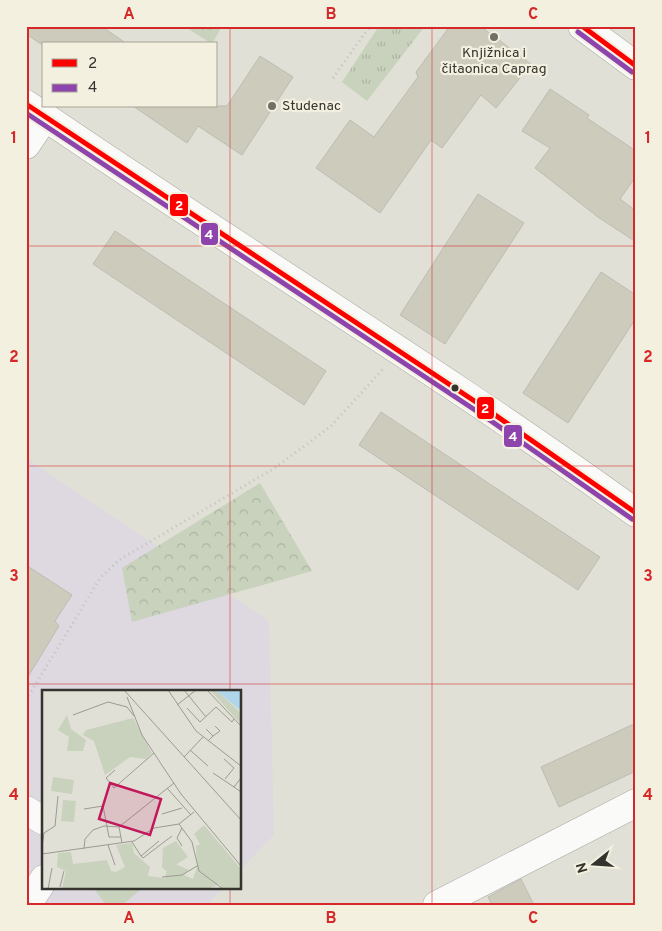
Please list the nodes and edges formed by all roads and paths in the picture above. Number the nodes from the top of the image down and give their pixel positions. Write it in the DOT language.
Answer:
graph roads {
  1 [pos="370,26"];
  2 [pos="582,26"];
  3 [pos="636,66"];
  4 [pos="333,78"];
  5 [pos="35,110"];
  6 [pos="26,145"];
  7 [pos="400,350"];
  8 [pos="636,513"];
  9 [pos="26,700"];
  10 [pos="636,802"];
  11 [pos="26,810"];
  12 [pos="42,820"];
  13 [pos="42,882"];
  14 [pos="27,905"];
  15 [pos="437,905"];
  1 -- 4 [label="path"];
  2 -- 3 [label="street"];
  5 -- 6 [label="street"];
  5 -- 7 [label="street"];
  7 -- 8 [label="street"];
  7 -- 9 [label="path"];
  10 -- 15 [label="street"];
  11 -- 12 [label="street"];
  13 -- 14 [label="street"];
}
